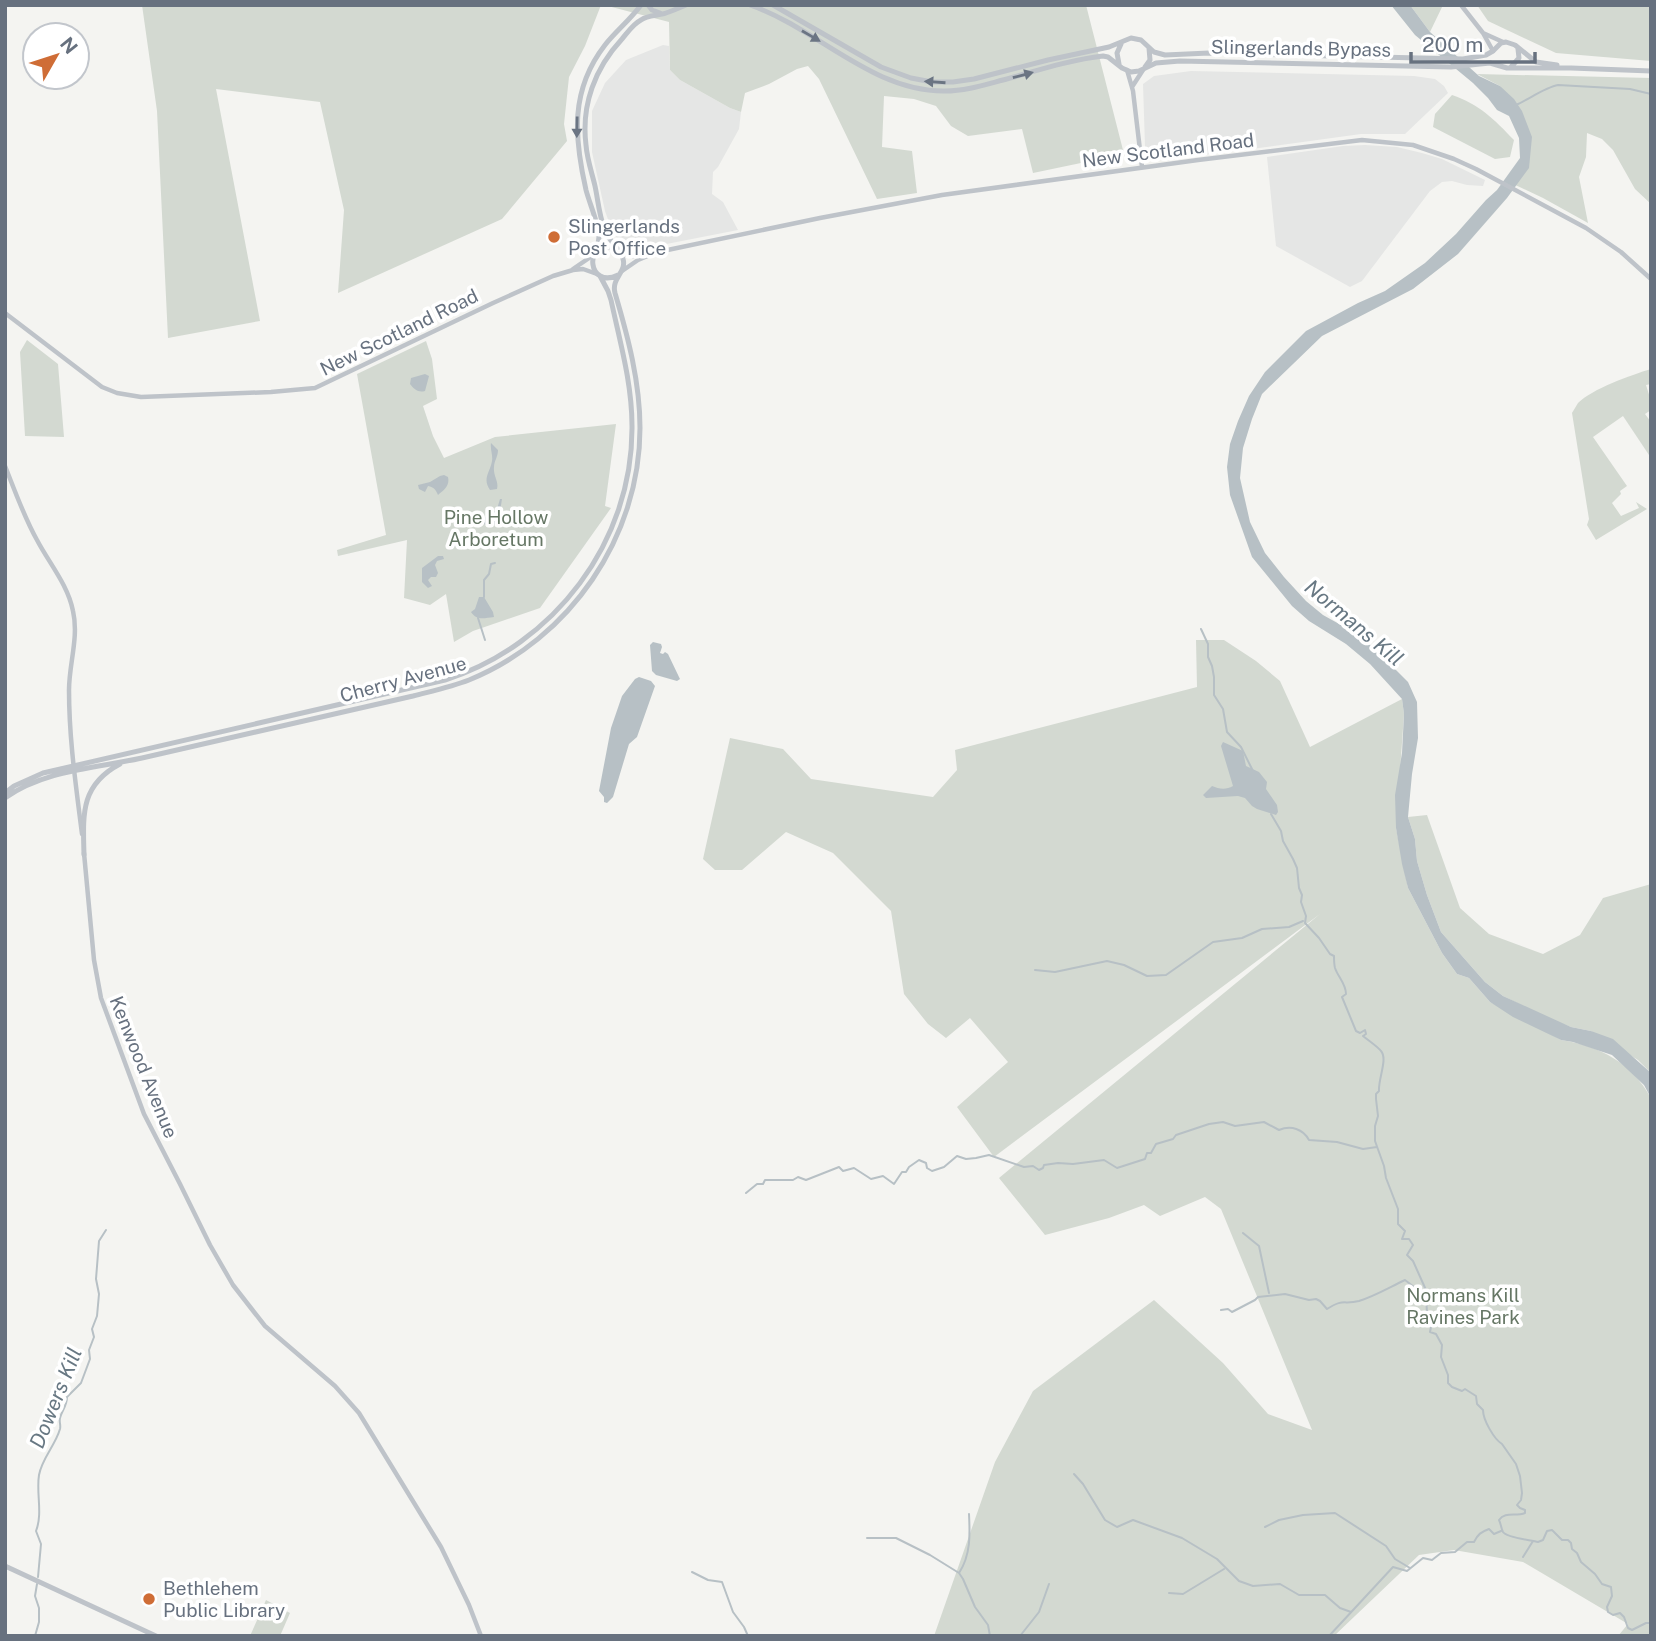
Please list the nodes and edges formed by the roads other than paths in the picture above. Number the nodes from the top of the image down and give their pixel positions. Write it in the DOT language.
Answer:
graph roads {
  1 [pos="641,5"];
  2 [pos="649,5"];
  3 [pos="685,5"];
  4 [pos="750,5"];
  5 [pos="773,5"];
  6 [pos="1461,5"];
  7 [pos="673,8"];
  8 [pos="664,14"];
  9 [pos="1483,33"];
  10 [pos="1504,42"];
  11 [pos="1121,43"];
  12 [pos="1517,47"];
  13 [pos="1149,48"];
  14 [pos="1493,51"];
  15 [pos="1473,62"];
  16 [pos="1119,64"];
  17 [pos="1499,65"];
  18 [pos="1146,67"];
  19 [pos="1511,67"];
  20 [pos="1571,68"];
  21 [pos="1127,70"];
  22 [pos="1651,71"];
  23 [pos="1132,87"];
  24 [pos="1142,167"];
  25 [pos="619,252"];
  26 [pos="658,252"];
  27 [pos="595,253"];
  28 [pos="573,270"];
  29 [pos="619,274"];
  30 [pos="599,275"];
  31 [pos="1651,279"];
  32 [pos="5,313"];
  33 [pos="5,467"];
  34 [pos="128,761"];
  35 [pos="73,769"];
  36 [pos="5,795"];
  37 [pos="84,855"];
  38 [pos="5,1566"];
  39 [pos="156,1636"];
  40 [pos="481,1636"];
  1 -- 27 [label="main road, one-way"];
  2 -- 8 [label="main road"];
  3 -- 7 [label="main road"];
  4 -- 16 [label="main road, one-way"];
  11 -- 5 [label="main road, one-way"];
  6 -- 9 [label="main road"];
  7 -- 8 [label="main road"];
  8 -- 25 [label="main road"];
  9 -- 10 [label="main road"];
  9 -- 14 [label="main road"];
  10 -- 12 [label="main road"];
  10 -- 14 [label="main road"];
  11 -- 13 [label="main road"];
  11 -- 16 [label="main road"];
  12 -- 19 [label="main road"];
  12 -- 20 [label="main road"];
  13 -- 15 [label="main road, Slingerlands Bypass"];
  13 -- 18 [label="main road"];
  14 -- 15 [label="main road, Slingerlands Bypass"];
  14 -- 17 [label="main road"];
  15 -- 17 [label="main road, Slingerlands Bypass"];
  15 -- 18 [label="main road, Slingerlands Bypass"];
  16 -- 21 [label="main road"];
  17 -- 19 [label="main road"];
  18 -- 21 [label="main road"];
  18 -- 23 [label="main road"];
  19 -- 20 [label="main road"];
  20 -- 22 [label="main road"];
  21 -- 23 [label="main road"];
  23 -- 24 [label="main road"];
  24 -- 26 [label="main road, New Scotland Road"];
  24 -- 31 [label="main road, New Scotland Road"];
  25 -- 26 [label="main road, New Scotland Road"];
  25 -- 27 [label="main road"];
  25 -- 29 [label="main road"];
  26 -- 29 [label="main road, New Scotland Road"];
  27 -- 28 [label="main road, New Scotland Road"];
  27 -- 30 [label="main road"];
  28 -- 30 [label="main road"];
  28 -- 32 [label="main road, New Scotland Road"];
  29 -- 30 [label="main road"];
  29 -- 34 [label="main road, Cherry Avenue"];
  30 -- 35 [label="main road, Cherry Avenue"];
  33 -- 35 [label="main road, Kenwood Avenue"];
  34 -- 35 [label="main road, Cherry Avenue"];
  34 -- 37 [label="main road"];
  35 -- 36 [label="main road, Cherry Avenue"];
  35 -- 37 [label="main road, Kenwood Avenue"];
  37 -- 40 [label="main road, Kenwood Avenue"];
  38 -- 39 [label="main road"];
}
